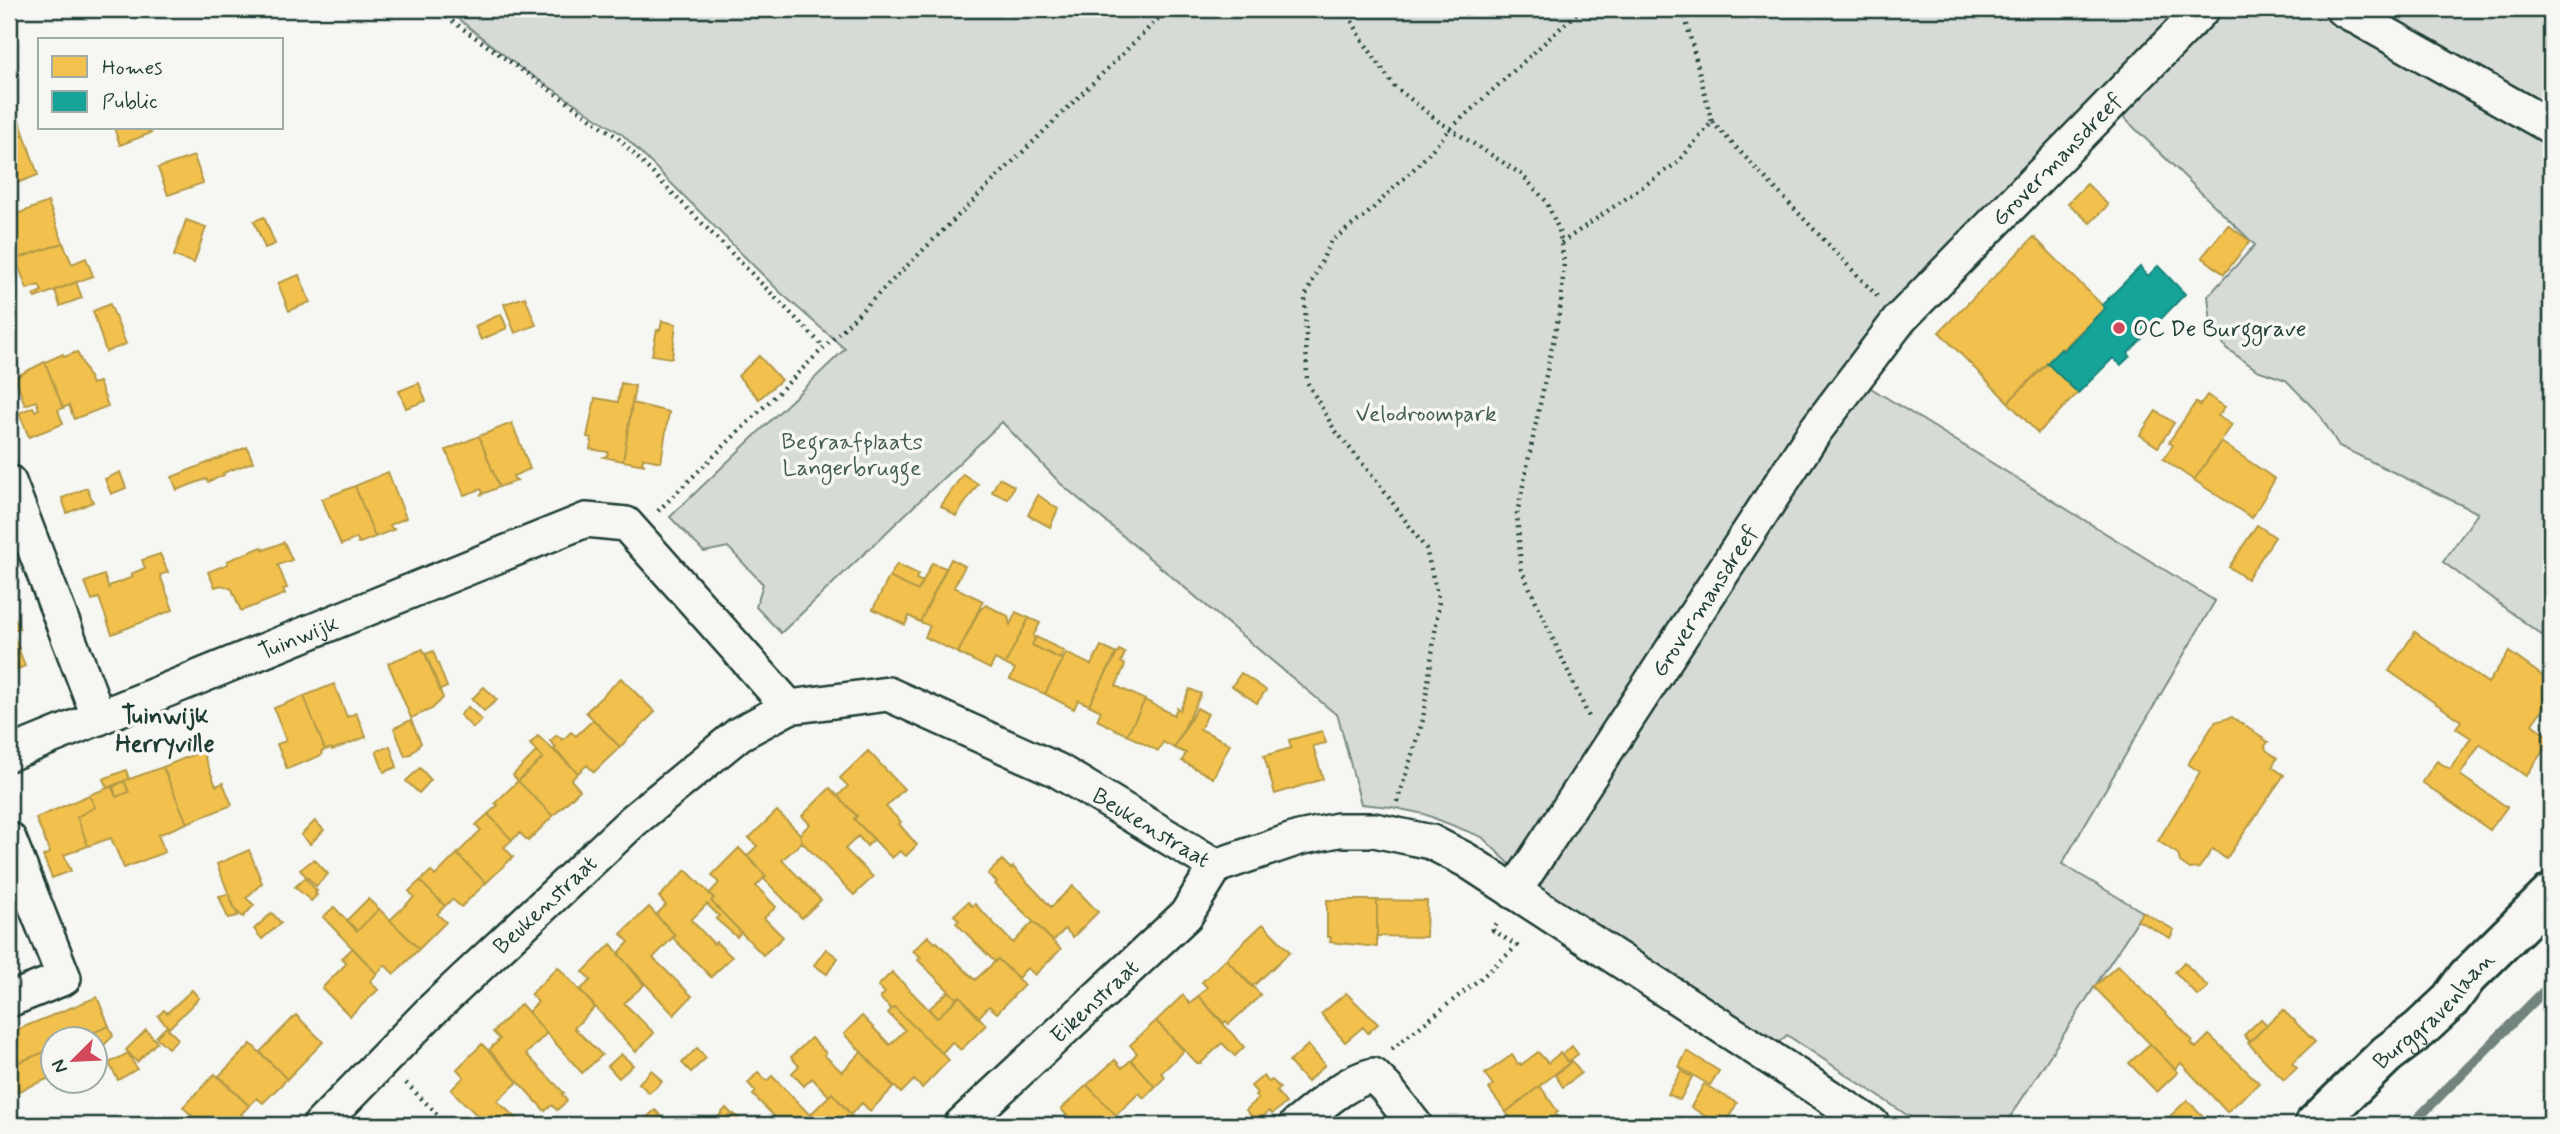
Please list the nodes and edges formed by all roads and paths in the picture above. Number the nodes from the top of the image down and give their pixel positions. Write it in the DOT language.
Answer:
graph roads {
  1 [pos="435,9"];
  2 [pos="1168,9"];
  3 [pos="1345,9"];
  4 [pos="1579,9"];
  5 [pos="1683,9"];
  6 [pos="2203,9"];
  7 [pos="2342,9"];
  8 [pos="1712,122"];
  9 [pos="2551,127"];
  10 [pos="1450,129"];
  11 [pos="1561,243"];
  12 [pos="1900,319"];
  13 [pos="824,347"];
  14 [pos="9,482"];
  15 [pos="635,534"];
  16 [pos="789,708"];
  17 [pos="99,718"];
  18 [pos="1608,747"];
  19 [pos="9,754"];
  20 [pos="1388,833"];
  21 [pos="9,839"];
  22 [pos="1216,866"];
  23 [pos="1514,892"];
  24 [pos="2551,894"];
  25 [pos="9,1000"];
  26 [pos="383,1060"];
  27 [pos="1373,1075"];
  28 [pos="320,1125"];
  29 [pos="448,1125"];
  30 [pos="961,1125"];
  31 [pos="1296,1125"];
  32 [pos="1415,1125"];
  33 [pos="1873,1125"];
  34 [pos="2314,1125"];
  1 -- 13 [label="path"];
  2 -- 13 [label="path"];
  3 -- 10 [label="path"];
  4 -- 10 [label="path"];
  5 -- 8 [label="path"];
  6 -- 12 [label="street, Grovermansdreef"];
  7 -- 9 [label="street"];
  8 -- 11 [label="path"];
  8 -- 12 [label="path"];
  10 -- 11 [label="path"];
  10 -- 20 [label="path"];
  11 -- 18 [label="path"];
  12 -- 18 [label="street, Grovermansdreef"];
  13 -- 15 [label="path"];
  14 -- 17 [label="street"];
  15 -- 16 [label="street"];
  15 -- 17 [label="street, Tuinwijk"];
  16 -- 22 [label="street, Beukenstraat"];
  16 -- 26 [label="street, Beukenstraat"];
  17 -- 19 [label="street, Tuinwijk"];
  18 -- 23 [label="street, Grovermansdreef"];
  20 -- 22 [label="street, Beukenstraat"];
  20 -- 23 [label="street, Beukenstraat"];
  21 -- 25 [label="street"];
  22 -- 30 [label="street, Eikenstraat"];
  23 -- 27 [label="path"];
  23 -- 33 [label="street"];
  24 -- 34 [label="main road, Burggravenlaan"];
  26 -- 28 [label="street, Beukenstraat"];
  26 -- 29 [label="path"];
  27 -- 31 [label="street"];
  27 -- 32 [label="street"];
}
